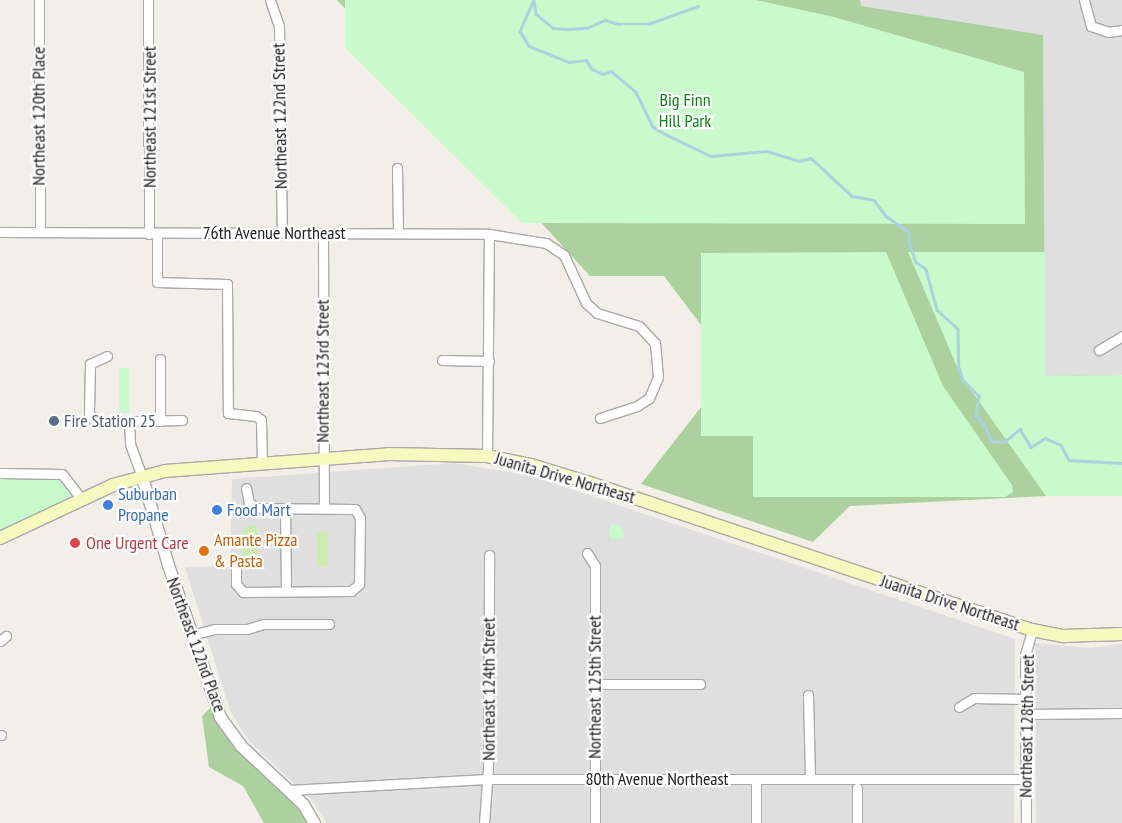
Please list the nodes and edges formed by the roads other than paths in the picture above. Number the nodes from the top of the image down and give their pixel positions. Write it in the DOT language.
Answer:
graph roads {
  1 [pos="39,0"];
  2 [pos="148,0"];
  3 [pos="270,0"];
  4 [pos="1084,0"];
  5 [pos="1122,30"];
  6 [pos="397,168"];
  7 [pos="0,232"];
  8 [pos="40,232"];
  9 [pos="282,233"];
  10 [pos="323,233"];
  11 [pos="398,233"];
  12 [pos="153,234"];
  13 [pos="489,234"];
  14 [pos="1122,336"];
  15 [pos="1099,350"];
  16 [pos="107,356"];
  17 [pos="160,359"];
  18 [pos="442,360"];
  19 [pos="489,361"];
  20 [pos="600,418"];
  21 [pos="182,420"];
  22 [pos="160,421"];
  23 [pos="130,422"];
  24 [pos="487,456"];
  25 [pos="324,459"];
  26 [pos="262,463"];
  27 [pos="0,473"];
  28 [pos="142,478"];
  29 [pos="246,488"];
  30 [pos="81,498"];
  31 [pos="286,508"];
  32 [pos="324,508"];
  33 [pos="0,538"];
  34 [pos="588,553"];
  35 [pos="489,554"];
  36 [pos="236,563"];
  37 [pos="286,591"];
  38 [pos="329,624"];
  39 [pos="1032,630"];
  40 [pos="1122,634"];
  41 [pos="191,635"];
  42 [pos="594,684"];
  43 [pos="700,684"];
  44 [pos="808,695"];
  45 [pos="1025,699"];
  46 [pos="959,707"];
  47 [pos="1122,713"];
  48 [pos="1025,714"];
  49 [pos="810,778"];
  50 [pos="487,779"];
  51 [pos="756,779"];
  52 [pos="1026,779"];
  53 [pos="595,780"];
  54 [pos="857,788"];
  55 [pos="289,790"];
  56 [pos="314,823"];
  57 [pos="484,823"];
  58 [pos="595,823"];
  59 [pos="756,823"];
  60 [pos="857,823"];
  61 [pos="1026,823"];
  1 -- 8 [label="street, Northeast 120th Place"];
  2 -- 12 [label="street, Northeast 121st Street"];
  3 -- 9 [label="street, Northeast 122nd Street"];
  4 -- 5 [label="street"];
  6 -- 11 [label="street"];
  7 -- 8 [label="street, 76th Avenue Northeast"];
  8 -- 12 [label="street, 76th Avenue Northeast"];
  9 -- 10 [label="street, 76th Avenue Northeast"];
  9 -- 12 [label="street, 76th Avenue Northeast"];
  10 -- 11 [label="street, 76th Avenue Northeast"];
  10 -- 25 [label="street, Northeast 123rd Street"];
  11 -- 13 [label="street, 76th Avenue Northeast"];
  12 -- 26 [label="street, Northeast 121st Street"];
  13 -- 19 [label="street"];
  13 -- 20 [label="street, 76th Avenue Northeast"];
  14 -- 15 [label="street"];
  16 -- 23 [label="street"];
  17 -- 22 [label="street"];
  18 -- 19 [label="street"];
  19 -- 24 [label="street"];
  21 -- 22 [label="street"];
  22 -- 23 [label="street"];
  23 -- 28 [label="street"];
  24 -- 25 [label="main road, Juanita Drive Northeast"];
  24 -- 39 [label="main road, Juanita Drive Northeast"];
  25 -- 26 [label="main road, Juanita Drive Northeast"];
  25 -- 32 [label="street, Northeast 123rd Street"];
  26 -- 28 [label="main road, Juanita Drive Northeast"];
  27 -- 30 [label="street"];
  28 -- 30 [label="main road, Juanita Drive Northeast"];
  28 -- 41 [label="street, Northeast 122nd Place"];
  29 -- 31 [label="street"];
  30 -- 33 [label="main road, Juanita Drive Northeast"];
  31 -- 32 [label="street"];
  31 -- 37 [label="street"];
  32 -- 37 [label="street"];
  34 -- 42 [label="street, Northeast 125th Street"];
  35 -- 50 [label="street, Northeast 124th Street"];
  36 -- 37 [label="street"];
  38 -- 41 [label="street"];
  39 -- 40 [label="main road, Juanita Drive Northeast"];
  39 -- 45 [label="street, Northeast 128th Street"];
  41 -- 55 [label="street, Northeast 122nd Place"];
  42 -- 43 [label="street"];
  42 -- 53 [label="street, Northeast 125th Street"];
  44 -- 49 [label="street"];
  45 -- 46 [label="street"];
  45 -- 48 [label="street, Northeast 128th Street"];
  47 -- 48 [label="street"];
  48 -- 52 [label="street, Northeast 128th Street"];
  49 -- 51 [label="street, 80th Avenue Northeast"];
  49 -- 52 [label="street, 80th Avenue Northeast"];
  50 -- 53 [label="street, 80th Avenue Northeast"];
  50 -- 55 [label="street, 80th Avenue Northeast"];
  50 -- 57 [label="street, Northeast 124th Street"];
  51 -- 53 [label="street, 80th Avenue Northeast"];
  51 -- 59 [label="street"];
  52 -- 61 [label="street, Northeast 128th Street"];
  53 -- 58 [label="street, Northeast 125th Street"];
  54 -- 60 [label="street"];
  55 -- 56 [label="street"];
}
